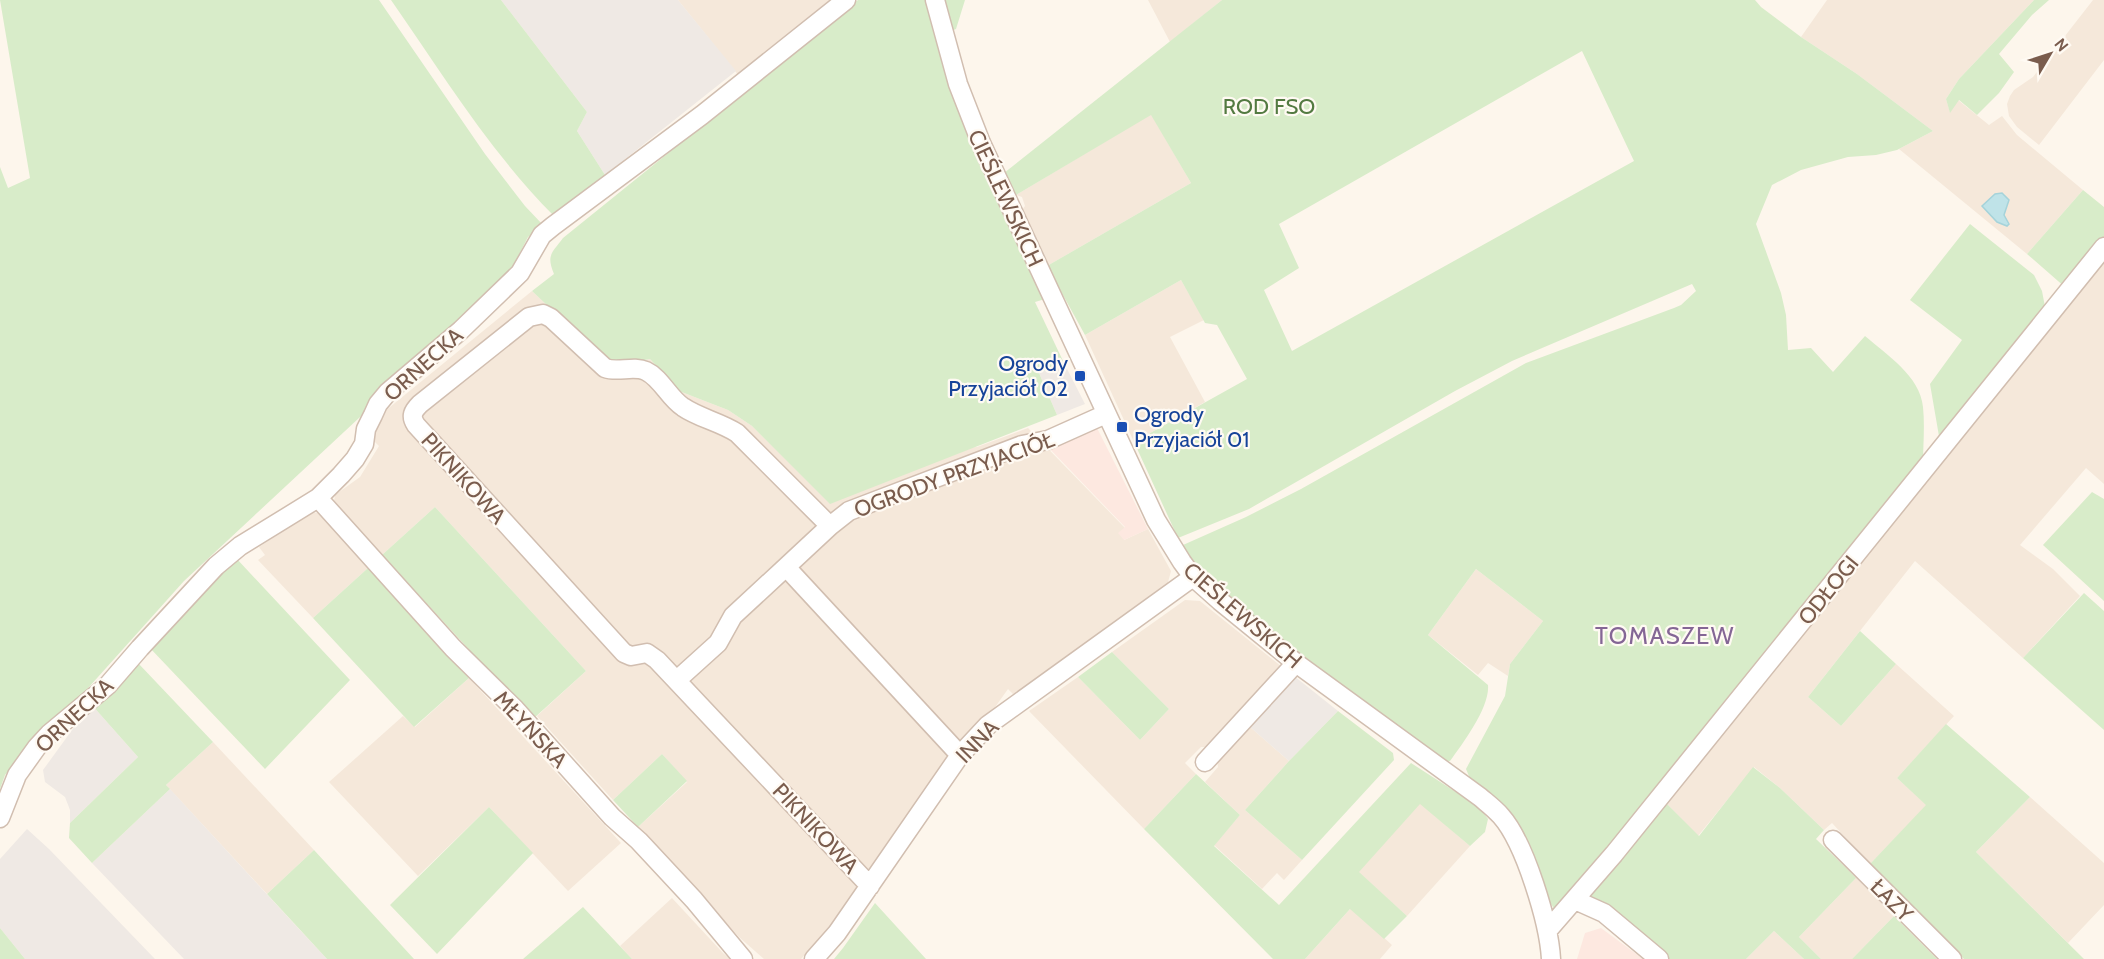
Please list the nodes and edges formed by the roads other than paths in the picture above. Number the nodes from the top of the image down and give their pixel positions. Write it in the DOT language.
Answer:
graph roads {
  1 [pos="846,0"];
  2 [pos="935,0"];
  3 [pos="2104,247"];
  4 [pos="1106,414"];
  5 [pos="318,498"];
  6 [pos="830,526"];
  7 [pos="786,567"];
  8 [pos="1193,576"];
  9 [pos="1296,663"];
  10 [pos="677,680"];
  11 [pos="960,755"];
  12 [pos="1205,762"];
  13 [pos="0,818"];
  14 [pos="1833,840"];
  15 [pos="870,885"];
  16 [pos="1575,900"];
  17 [pos="1548,930"];
  18 [pos="743,959"];
  19 [pos="814,959"];
  20 [pos="1551,959"];
  21 [pos="1659,959"];
  22 [pos="1952,959"];
  1 -- 5 [label="street, ORNECKA"];
  2 -- 4 [label="street, CIEŚLEWSKICH"];
  3 -- 16 [label="street, ODŁOGI"];
  4 -- 6 [label="street, OGRODY PRZYJACIÓŁ"];
  4 -- 8 [label="street, CIEŚLEWSKICH"];
  5 -- 13 [label="street, ORNECKA"];
  5 -- 18 [label="street, MŁYŃSKA"];
  6 -- 7 [label="street, OGRODY PRZYJACIÓŁ"];
  6 -- 10 [label="street, PIKNIKOWA"];
  7 -- 10 [label="street, OGRODY PRZYJACIÓŁ"];
  7 -- 11 [label="street"];
  8 -- 9 [label="street, CIEŚLEWSKICH"];
  8 -- 11 [label="street, INNA"];
  9 -- 12 [label="street"];
  9 -- 17 [label="street, CIEŚLEWSKICH"];
  10 -- 15 [label="street, PIKNIKOWA"];
  11 -- 15 [label="street, INNA"];
  14 -- 22 [label="street, ŁAZY"];
  15 -- 19 [label="street, INNA"];
  16 -- 17 [label="street, ODŁOGI"];
  16 -- 21 [label="street"];
  17 -- 20 [label="street, CIEŚLEWSKICH"];
}
